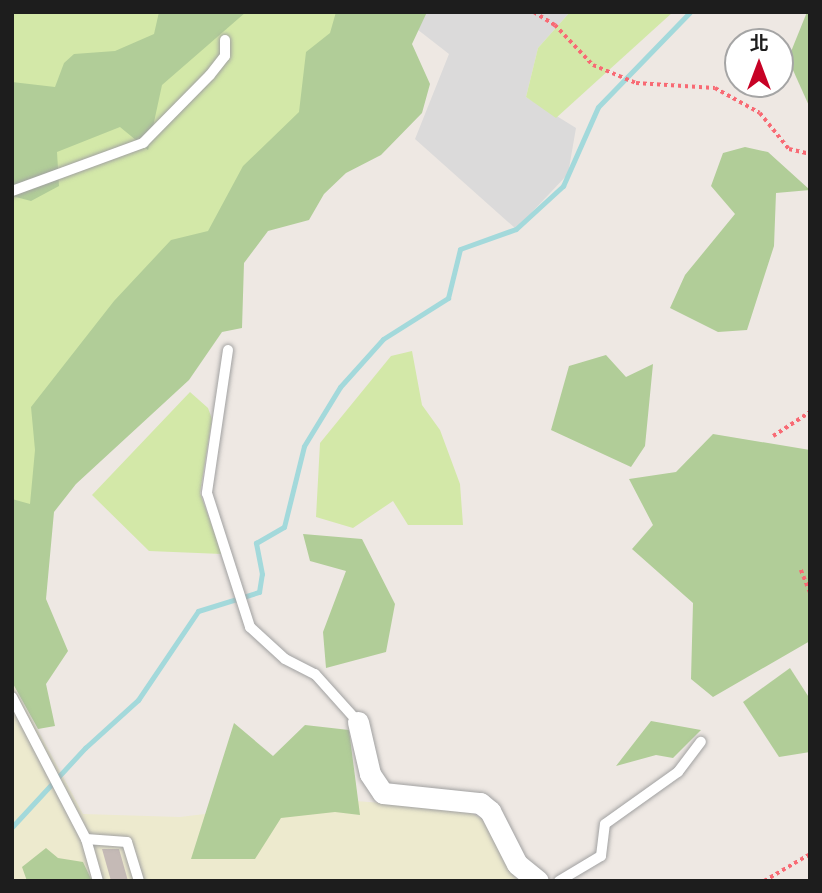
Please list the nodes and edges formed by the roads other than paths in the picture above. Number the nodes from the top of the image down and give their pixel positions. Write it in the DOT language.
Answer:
graph roads {
  1 [pos="225,40"];
  2 [pos="12,191"];
  3 [pos="228,350"];
  4 [pos="12,697"];
  5 [pos="358,722"];
  6 [pos="701,742"];
  7 [pos="86,839"];
  8 [pos="97,881"];
  9 [pos="139,881"];
  10 [pos="538,881"];
  11 [pos="559,881"];
  1 -- 2 [label="lane"];
  3 -- 5 [label="lane"];
  4 -- 7 [label="lane"];
  5 -- 10 [label="street"];
  6 -- 11 [label="lane"];
  7 -- 8 [label="lane"];
  7 -- 9 [label="lane"];
}
